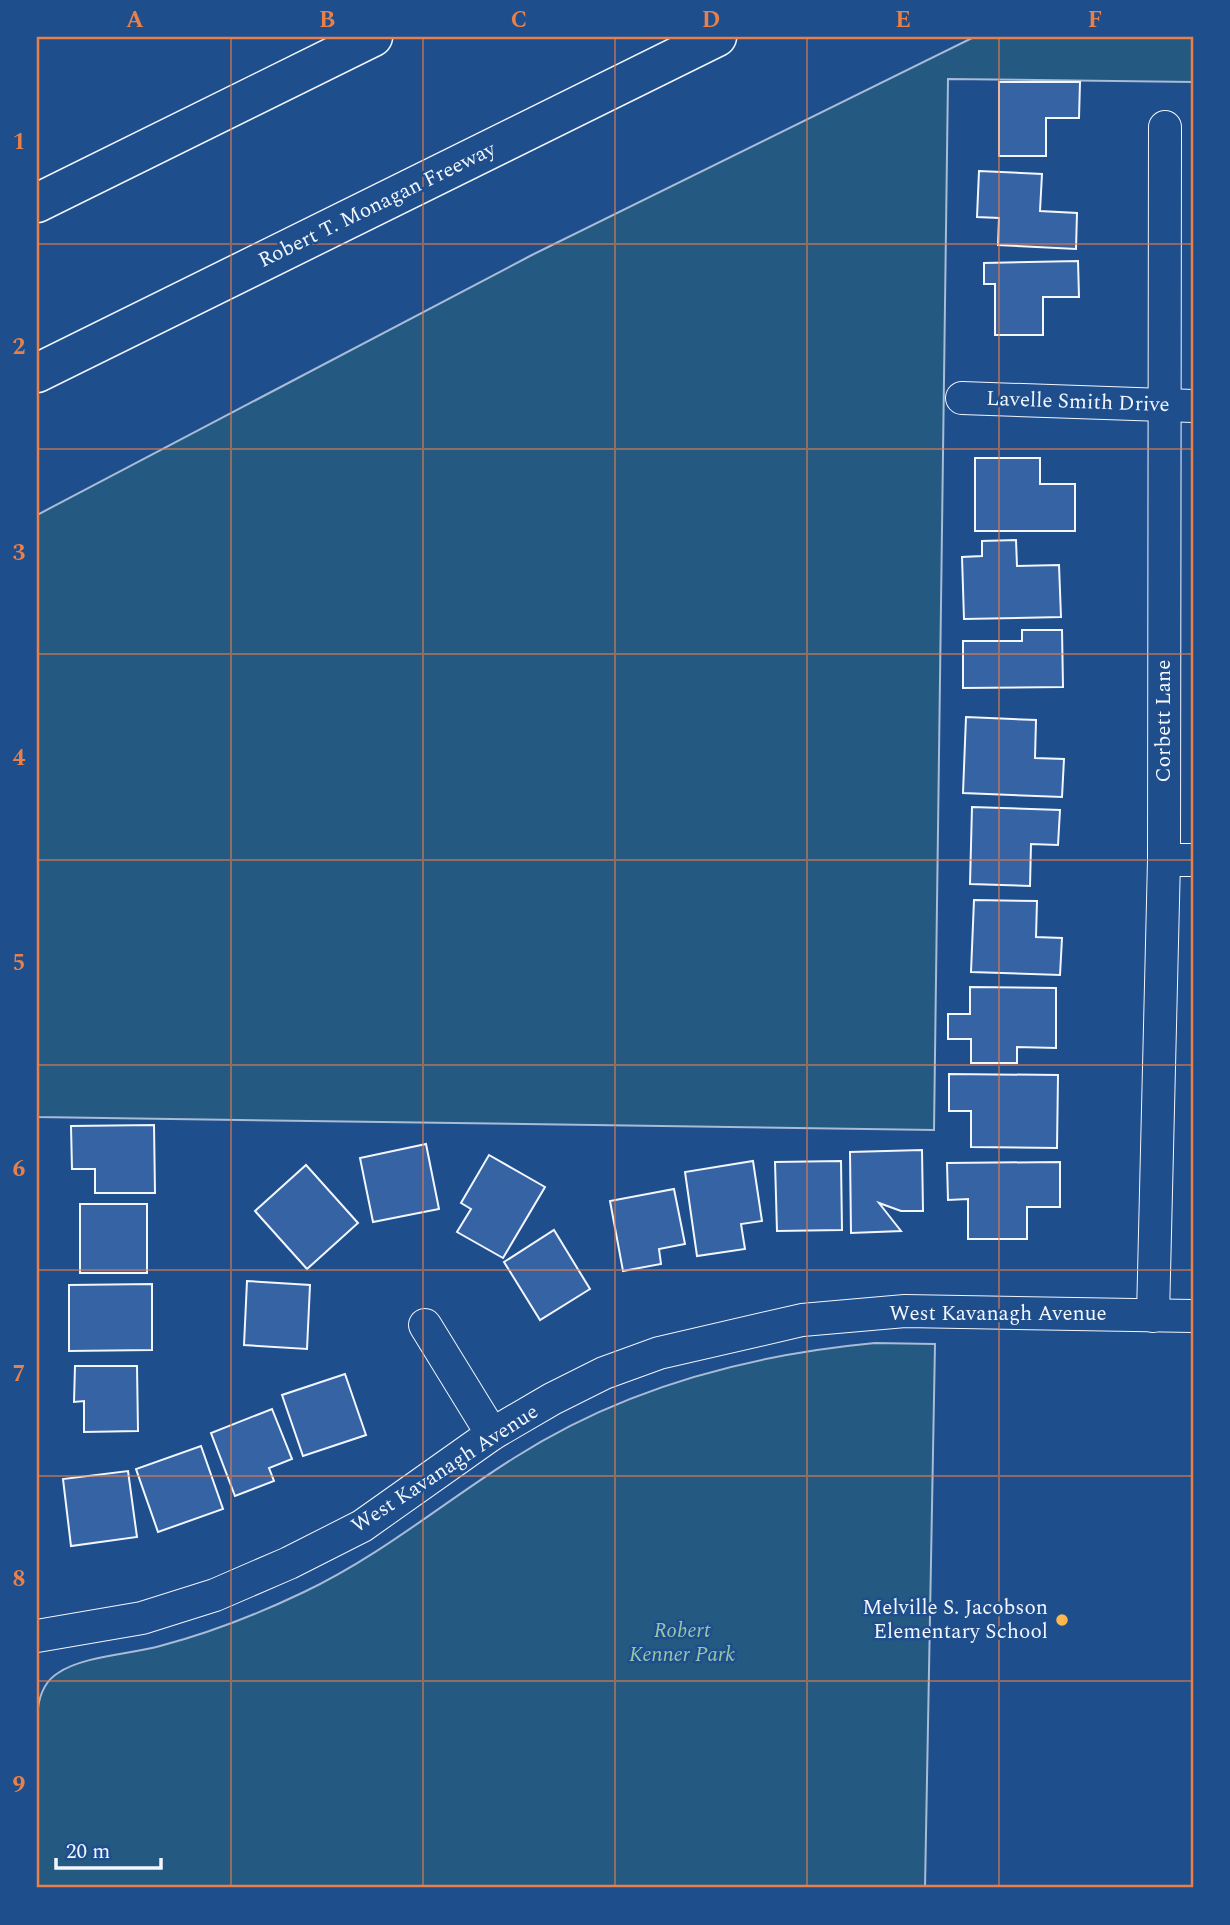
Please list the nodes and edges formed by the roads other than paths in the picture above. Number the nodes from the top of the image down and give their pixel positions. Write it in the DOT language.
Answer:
graph roads {
  1 [pos="373,37"];
  2 [pos="717,37"];
  3 [pos="1165,127"];
  4 [pos="37,203"];
  5 [pos="37,373"];
  6 [pos="962,398"];
  7 [pos="1180,406"];
  8 [pos="1178,860"];
  9 [pos="1153,1316"];
  10 [pos="1193,1316"];
  11 [pos="425,1325"];
  12 [pos="492,1434"];
  13 [pos="37,1636"];
  1 -- 4 [label="highway"];
  2 -- 5 [label="highway, Robert T. Monagan Freeway"];
  3 -- 7 [label="street, Corbett Lane"];
  6 -- 7 [label="street, Lavelle Smith Drive"];
  7 -- 8 [label="street, Corbett Lane"];
  8 -- 9 [label="street, Corbett Lane"];
  9 -- 10 [label="street, West Kavanagh Avenue"];
  9 -- 12 [label="street, West Kavanagh Avenue"];
  11 -- 12 [label="street"];
  12 -- 13 [label="street, West Kavanagh Avenue"];
}
